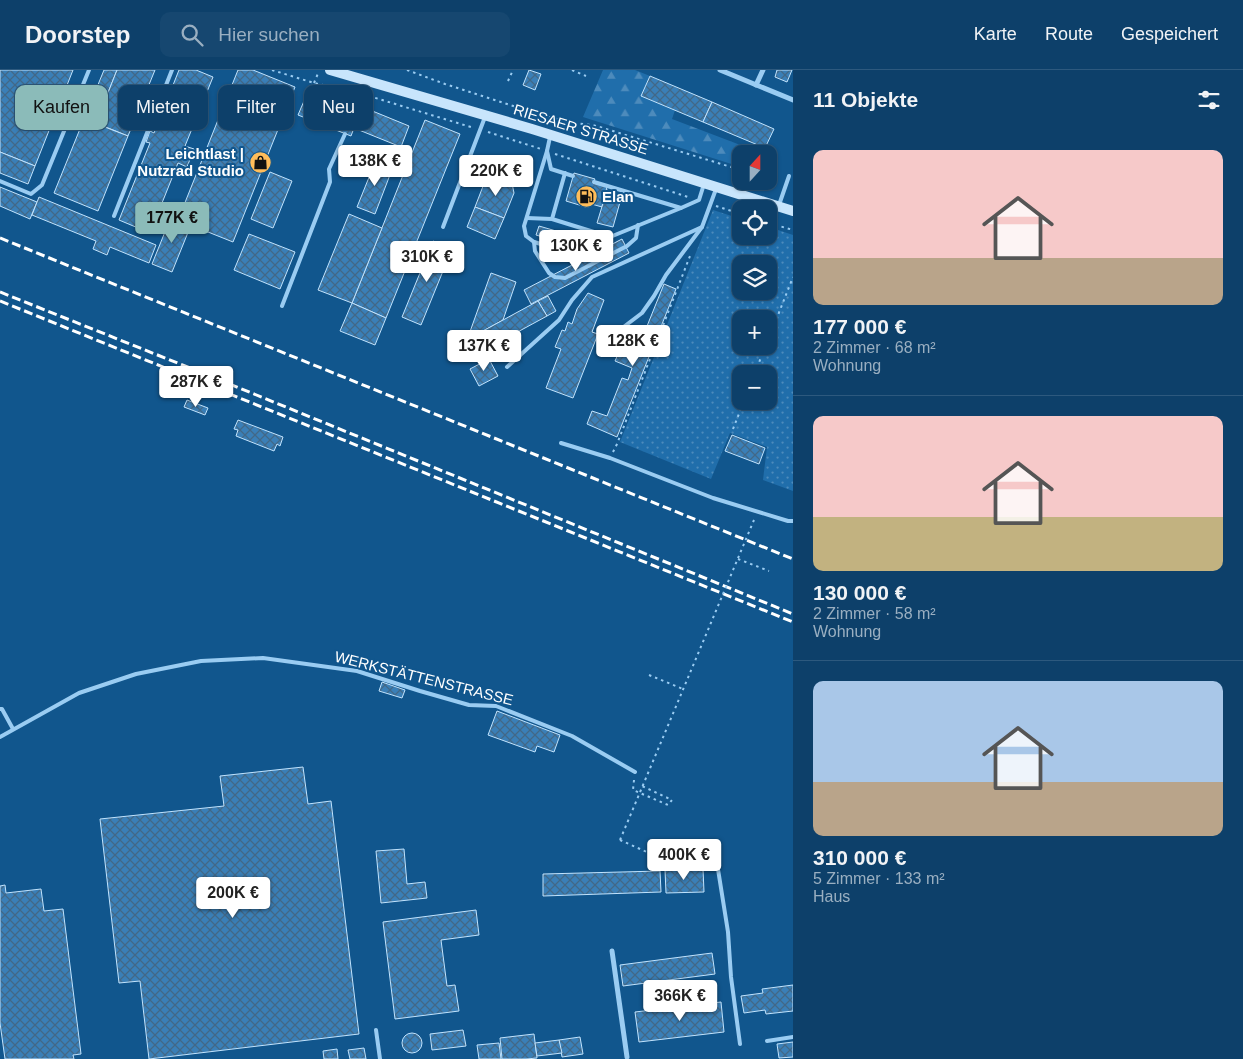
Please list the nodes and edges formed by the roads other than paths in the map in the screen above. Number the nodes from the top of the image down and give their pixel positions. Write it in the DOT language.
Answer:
graph roads {
  1 [pos="89,70"];
  2 [pos="172,70"];
  3 [pos="330,70"];
  4 [pos="720,70"];
  5 [pos="763,70"];
  6 [pos="366,80"];
  7 [pos="364,85"];
  8 [pos="756,85"];
  9 [pos="793,100"];
  10 [pos="485,115"];
  11 [pos="345,134"];
  12 [pos="551,135"];
  13 [pos="547,151"];
  14 [pos="565,173"];
  15 [pos="573,176"];
  16 [pos="789,176"];
  17 [pos="0,181"];
  18 [pos="594,182"];
  19 [pos="704,183"];
  20 [pos="717,187"];
  21 [pos="778,206"];
  22 [pos="682,208"];
  23 [pos="793,212"];
  24 [pos="114,216"];
  25 [pos="526,218"];
  26 [pos="552,219"];
  27 [pos="638,226"];
  28 [pos="702,226"];
  29 [pos="443,227"];
  30 [pos="610,237"];
  31 [pos="534,242"];
  32 [pos="282,306"];
  33 [pos="617,332"];
  34 [pos="507,367"];
  35 [pos="561,443"];
  36 [pos="793,521"];
  37 [pos="0,708"];
  38 [pos="13,729"];
  39 [pos="0,737"];
  40 [pos="634,772"];
  41 [pos="687,851"];
  42 [pos="612,951"];
  43 [pos="376,1030"];
  44 [pos="793,1037"];
  45 [pos="767,1041"];
  46 [pos="740,1044"];
  47 [pos="627,1057"];
  48 [pos="380,1059"];
  1 -- 17 [label="lane"];
  2 -- 24 [label="lane"];
  3 -- 6 [label="main road, RIESAER STRASSE"];
  4 -- 8 [label="street"];
  5 -- 8 [label="street"];
  6 -- 7 [label="lane"];
  6 -- 10 [label="main road, RIESAER STRASSE"];
  8 -- 9 [label="street"];
  10 -- 12 [label="main road, RIESAER STRASSE"];
  10 -- 29 [label="lane"];
  11 -- 32 [label="lane"];
  12 -- 13 [label="lane"];
  12 -- 19 [label="main road, RIESAER STRASSE"];
  13 -- 14 [label="lane"];
  13 -- 25 [label="lane"];
  14 -- 15 [label="lane"];
  14 -- 26 [label="lane"];
  16 -- 21 [label="lane"];
  18 -- 22 [label="lane"];
  19 -- 20 [label="main road, RIESAER STRASSE"];
  19 -- 22 [label="lane"];
  20 -- 21 [label="main road, RIESAER STRASSE"];
  20 -- 28 [label="lane"];
  21 -- 23 [label="main road, RIESAER STRASSE"];
  22 -- 27 [label="lane"];
  25 -- 26 [label="lane"];
  25 -- 31 [label="lane"];
  26 -- 30 [label="lane"];
  27 -- 30 [label="lane"];
  27 -- 31 [label="lane"];
  28 -- 33 [label="lane"];
  28 -- 34 [label="lane"];
  30 -- 31 [label="lane"];
  35 -- 36 [label="lane"];
  37 -- 38 [label="lane"];
  38 -- 39 [label="lane, WERKSTÄTTENSTRASSE"];
  38 -- 40 [label="lane, WERKSTÄTTENSTRASSE"];
  41 -- 46 [label="lane"];
  42 -- 47 [label="street"];
  43 -- 48 [label="lane"];
  44 -- 45 [label="lane"];
}
